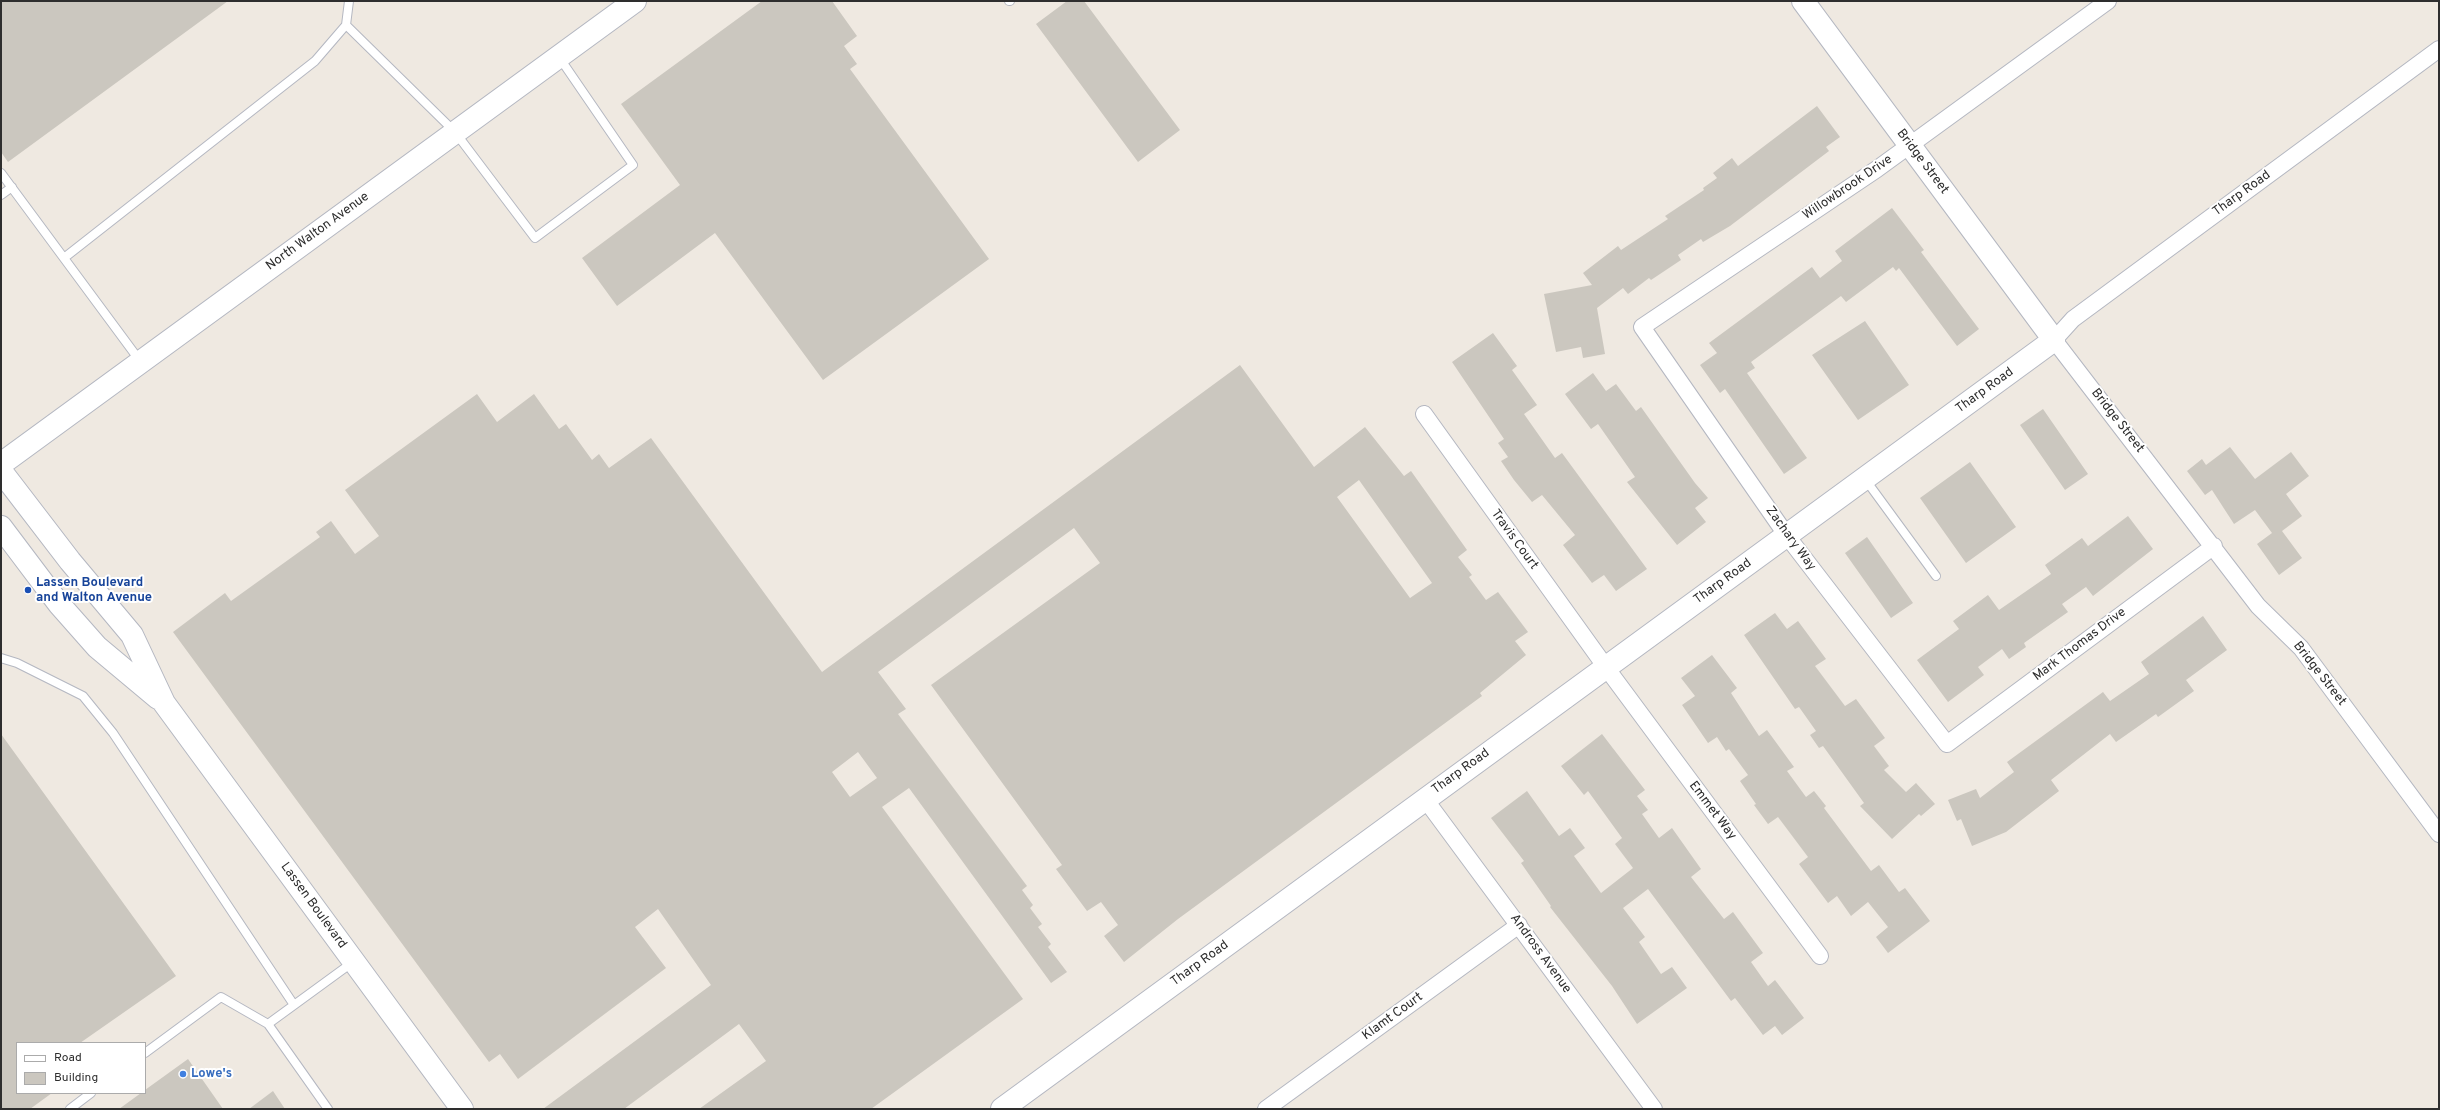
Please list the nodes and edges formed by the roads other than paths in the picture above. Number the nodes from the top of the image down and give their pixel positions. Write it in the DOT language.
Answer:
graph roads {
  1 [pos="349,1"];
  2 [pos="635,1"];
  3 [pos="1802,1"];
  4 [pos="2108,1"];
  5 [pos="346,25"];
  6 [pos="2439,49"];
  7 [pos="558,57"];
  8 [pos="455,132"];
  9 [pos="1910,146"];
  10 [pos="1,173"];
  11 [pos="12,187"];
  12 [pos="1,195"];
  13 [pos="64,258"];
  14 [pos="1642,327"];
  15 [pos="2054,340"];
  16 [pos="140,362"];
  17 [pos="1424,414"];
  18 [pos="1,464"];
  19 [pos="1,471"];
  20 [pos="1865,479"];
  21 [pos="1,527"];
  22 [pos="1787,536"];
  23 [pos="2214,546"];
  24 [pos="1936,576"];
  25 [pos="1,658"];
  26 [pos="1605,666"];
  27 [pos="164,703"];
  28 [pos="1947,744"];
  29 [pos="1425,799"];
  30 [pos="2439,834"];
  31 [pos="1519,926"];
  32 [pos="1820,956"];
  33 [pos="354,962"];
  34 [pos="294,1005"];
  35 [pos="268,1024"];
  36 [pos="146,1052"];
  37 [pos="90,1094"];
  38 [pos="1646,1106"];
  39 [pos="70,1109"];
  40 [pos="328,1109"];
  41 [pos="462,1109"];
  42 [pos="1002,1109"];
  43 [pos="1266,1109"];
  1 -- 5 [label="lane"];
  2 -- 7 [label="street, North Walton Avenue"];
  3 -- 9 [label="street, Bridge Street"];
  4 -- 9 [label="street, Willowbrook Drive"];
  5 -- 8 [label="lane"];
  5 -- 13 [label="lane"];
  6 -- 15 [label="street, Tharp Road"];
  7 -- 8 [label="street, North Walton Avenue"];
  7 -- 8 [label="lane"];
  8 -- 16 [label="street, North Walton Avenue"];
  9 -- 14 [label="street, Willowbrook Drive"];
  9 -- 15 [label="street, Bridge Street"];
  10 -- 11 [label="lane"];
  11 -- 12 [label="lane"];
  11 -- 13 [label="lane"];
  13 -- 16 [label="lane"];
  14 -- 22 [label="street, Zachary Way"];
  15 -- 20 [label="street, Tharp Road"];
  15 -- 23 [label="street, Bridge Street"];
  16 -- 18 [label="street, North Walton Avenue"];
  17 -- 26 [label="street, Travis Court"];
  19 -- 27 [label="street, Lassen Boulevard"];
  20 -- 22 [label="street, Tharp Road"];
  20 -- 24 [label="lane"];
  21 -- 27 [label="street, Lassen Boulevard"];
  22 -- 26 [label="street, Tharp Road"];
  22 -- 28 [label="street, Zachary Way"];
  23 -- 28 [label="street, Mark Thomas Drive"];
  23 -- 30 [label="street, Bridge Street"];
  25 -- 34 [label="lane"];
  26 -- 29 [label="street, Tharp Road"];
  26 -- 32 [label="street, Emmet Way"];
  27 -- 33 [label="street, Lassen Boulevard"];
  29 -- 31 [label="street, Andross Avenue"];
  29 -- 42 [label="street, Tharp Road"];
  31 -- 38 [label="street, Andross Avenue"];
  31 -- 43 [label="street, Klamt Court"];
  33 -- 34 [label="lane"];
  33 -- 41 [label="street, Lassen Boulevard"];
  34 -- 35 [label="lane"];
  35 -- 36 [label="lane"];
  35 -- 40 [label="lane"];
  37 -- 39 [label="lane"];
}
